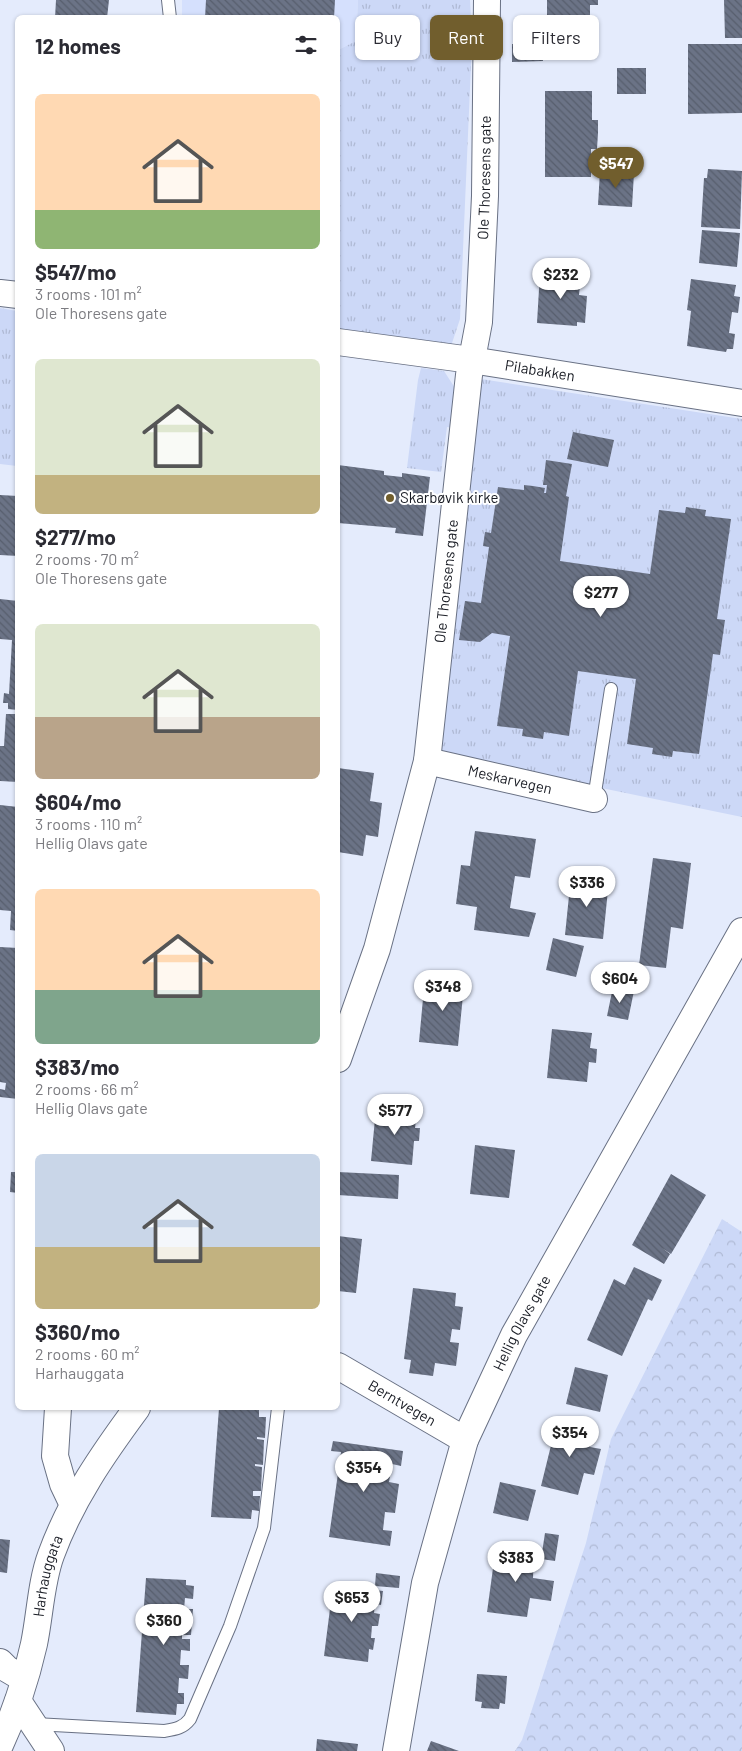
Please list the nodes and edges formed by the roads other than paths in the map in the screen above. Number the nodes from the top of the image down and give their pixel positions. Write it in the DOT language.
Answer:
graph roads {
  1 [pos="168,0"];
  2 [pos="487,0"];
  3 [pos="170,15"];
  4 [pos="0,293"];
  5 [pos="15,295"];
  6 [pos="340,342"];
  7 [pos="471,360"];
  8 [pos="742,402"];
  9 [pos="611,689"];
  10 [pos="427,761"];
  11 [pos="594,799"];
  12 [pos="742,931"];
  13 [pos="340,1053"];
  14 [pos="340,1367"];
  15 [pos="58,1410"];
  16 [pos="136,1410"];
  17 [pos="278,1410"];
  18 [pos="465,1440"];
  19 [pos="73,1505"];
  20 [pos="0,1662"];
  21 [pos="21,1690"];
  22 [pos="36,1724"];
  23 [pos="0,1745"];
  24 [pos="51,1751"];
  25 [pos="396,1751"];
  1 -- 3 [label="lane"];
  2 -- 7 [label="street, Ole Thoresens gate"];
  4 -- 5 [label="street"];
  6 -- 7 [label="street, Pilabakken"];
  7 -- 8 [label="street, Pilabakken"];
  7 -- 10 [label="street, Ole Thoresens gate"];
  9 -- 11 [label="lane"];
  10 -- 11 [label="street, Meskarvegen"];
  10 -- 13 [label="street, Ole Thoresens gate"];
  12 -- 18 [label="street, Hellig Olavs gate"];
  14 -- 18 [label="street, Berntvegen"];
  15 -- 19 [label="street"];
  16 -- 19 [label="street"];
  17 -- 22 [label="lane"];
  18 -- 25 [label="street, Hellig Olavs gate"];
  19 -- 21 [label="street, Harhauggata"];
  20 -- 21 [label="street"];
  21 -- 22 [label="street"];
  21 -- 23 [label="street, Harhauggata"];
  22 -- 24 [label="street"];
}
